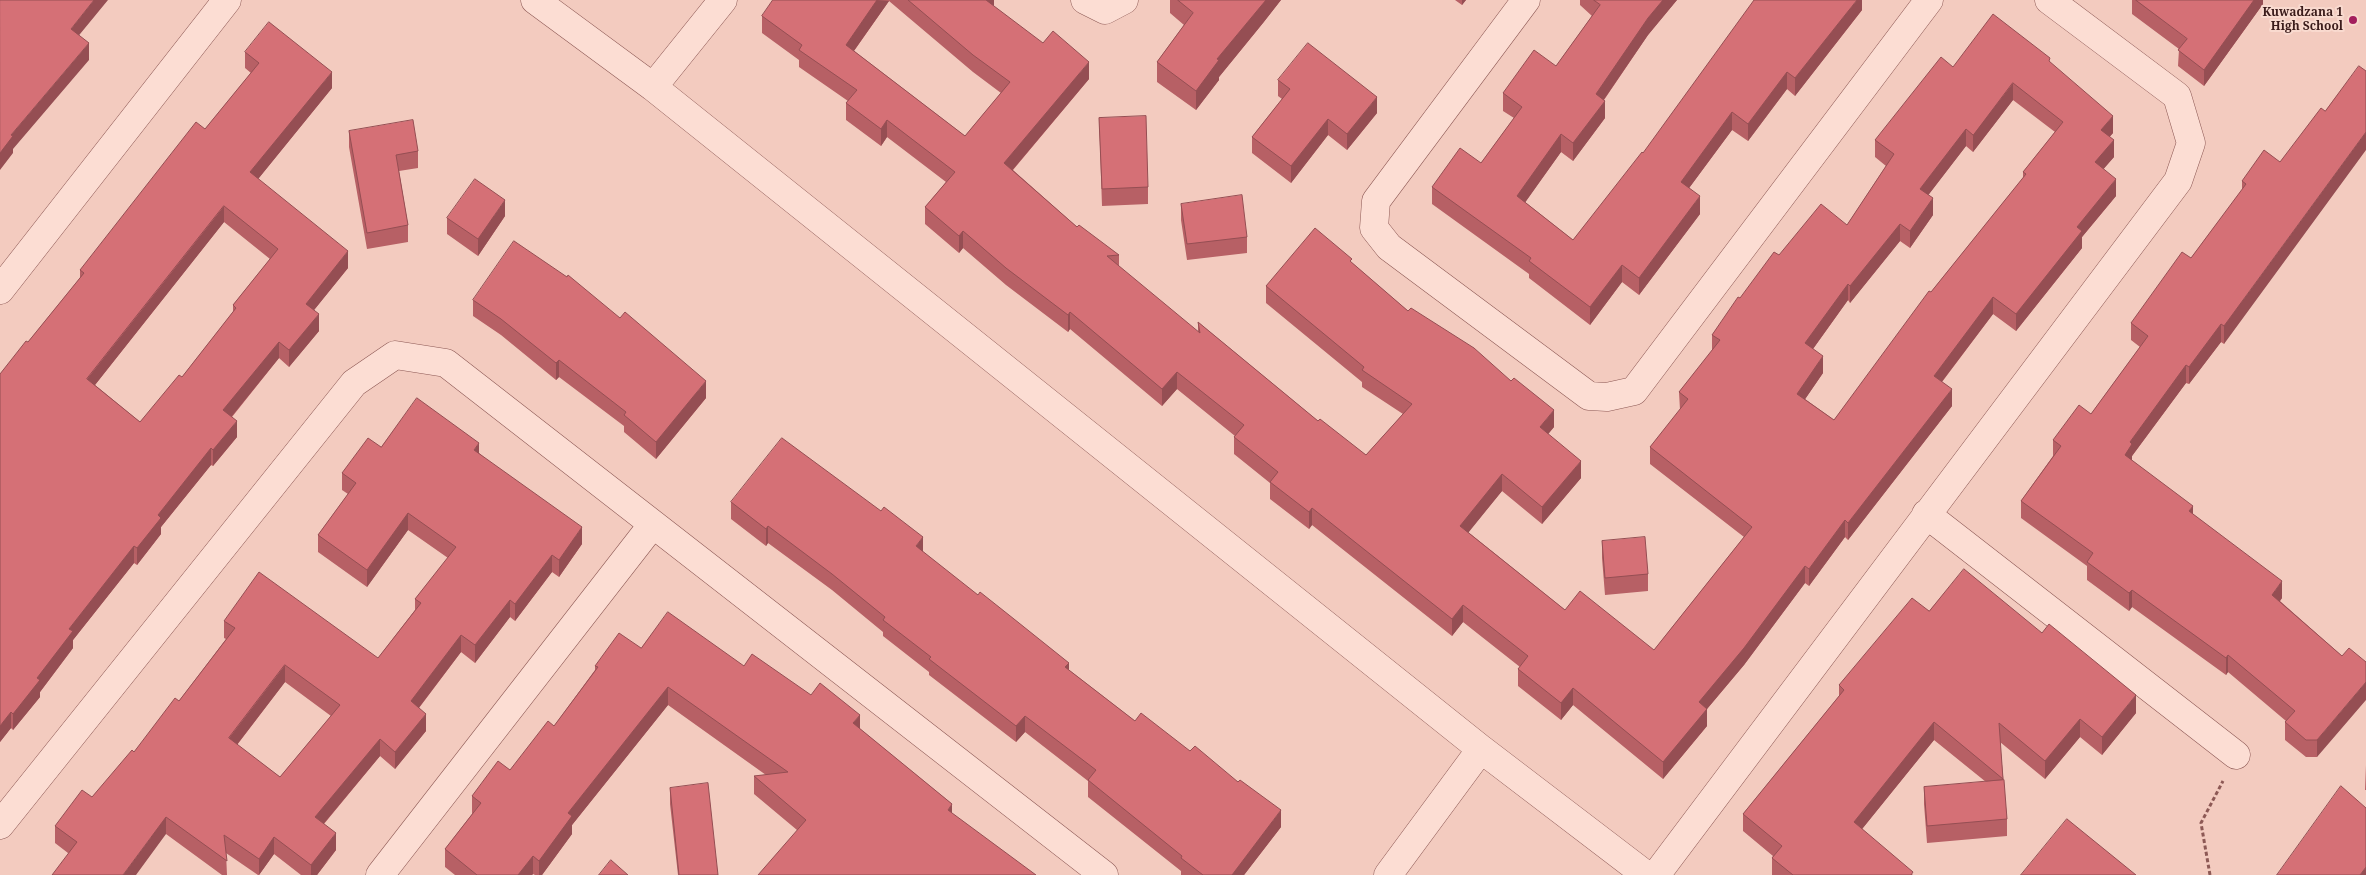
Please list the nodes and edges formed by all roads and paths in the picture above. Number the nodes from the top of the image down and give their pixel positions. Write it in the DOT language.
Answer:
graph roads {
  1 [pos="227,0"];
  2 [pos="535,0"];
  3 [pos="723,0"];
  4 [pos="1085,0"];
  5 [pos="1124,0"];
  6 [pos="1526,0"];
  7 [pos="1929,0"];
  8 [pos="2048,0"];
  9 [pos="653,87"];
  10 [pos="0,290"];
  11 [pos="1926,514"];
  12 [pos="653,524"];
  13 [pos="1481,749"];
  14 [pos="2236,755"];
  15 [pos="0,825"];
  16 [pos="380,875"];
  17 [pos="1104,875"];
  18 [pos="1388,875"];
  19 [pos="1646,875"];
  20 [pos="1656,875"];
  21 [pos="2210,875"];
  1 -- 10 [label="street"];
  2 -- 9 [label="street"];
  3 -- 9 [label="street"];
  4 -- 5 [label="street"];
  6 -- 7 [label="street"];
  8 -- 11 [label="street"];
  9 -- 13 [label="street"];
  11 -- 14 [label="street"];
  11 -- 20 [label="street"];
  12 -- 15 [label="street"];
  12 -- 16 [label="street"];
  12 -- 17 [label="street"];
  13 -- 18 [label="street"];
  13 -- 19 [label="street"];
  14 -- 21 [label="path"];
}
